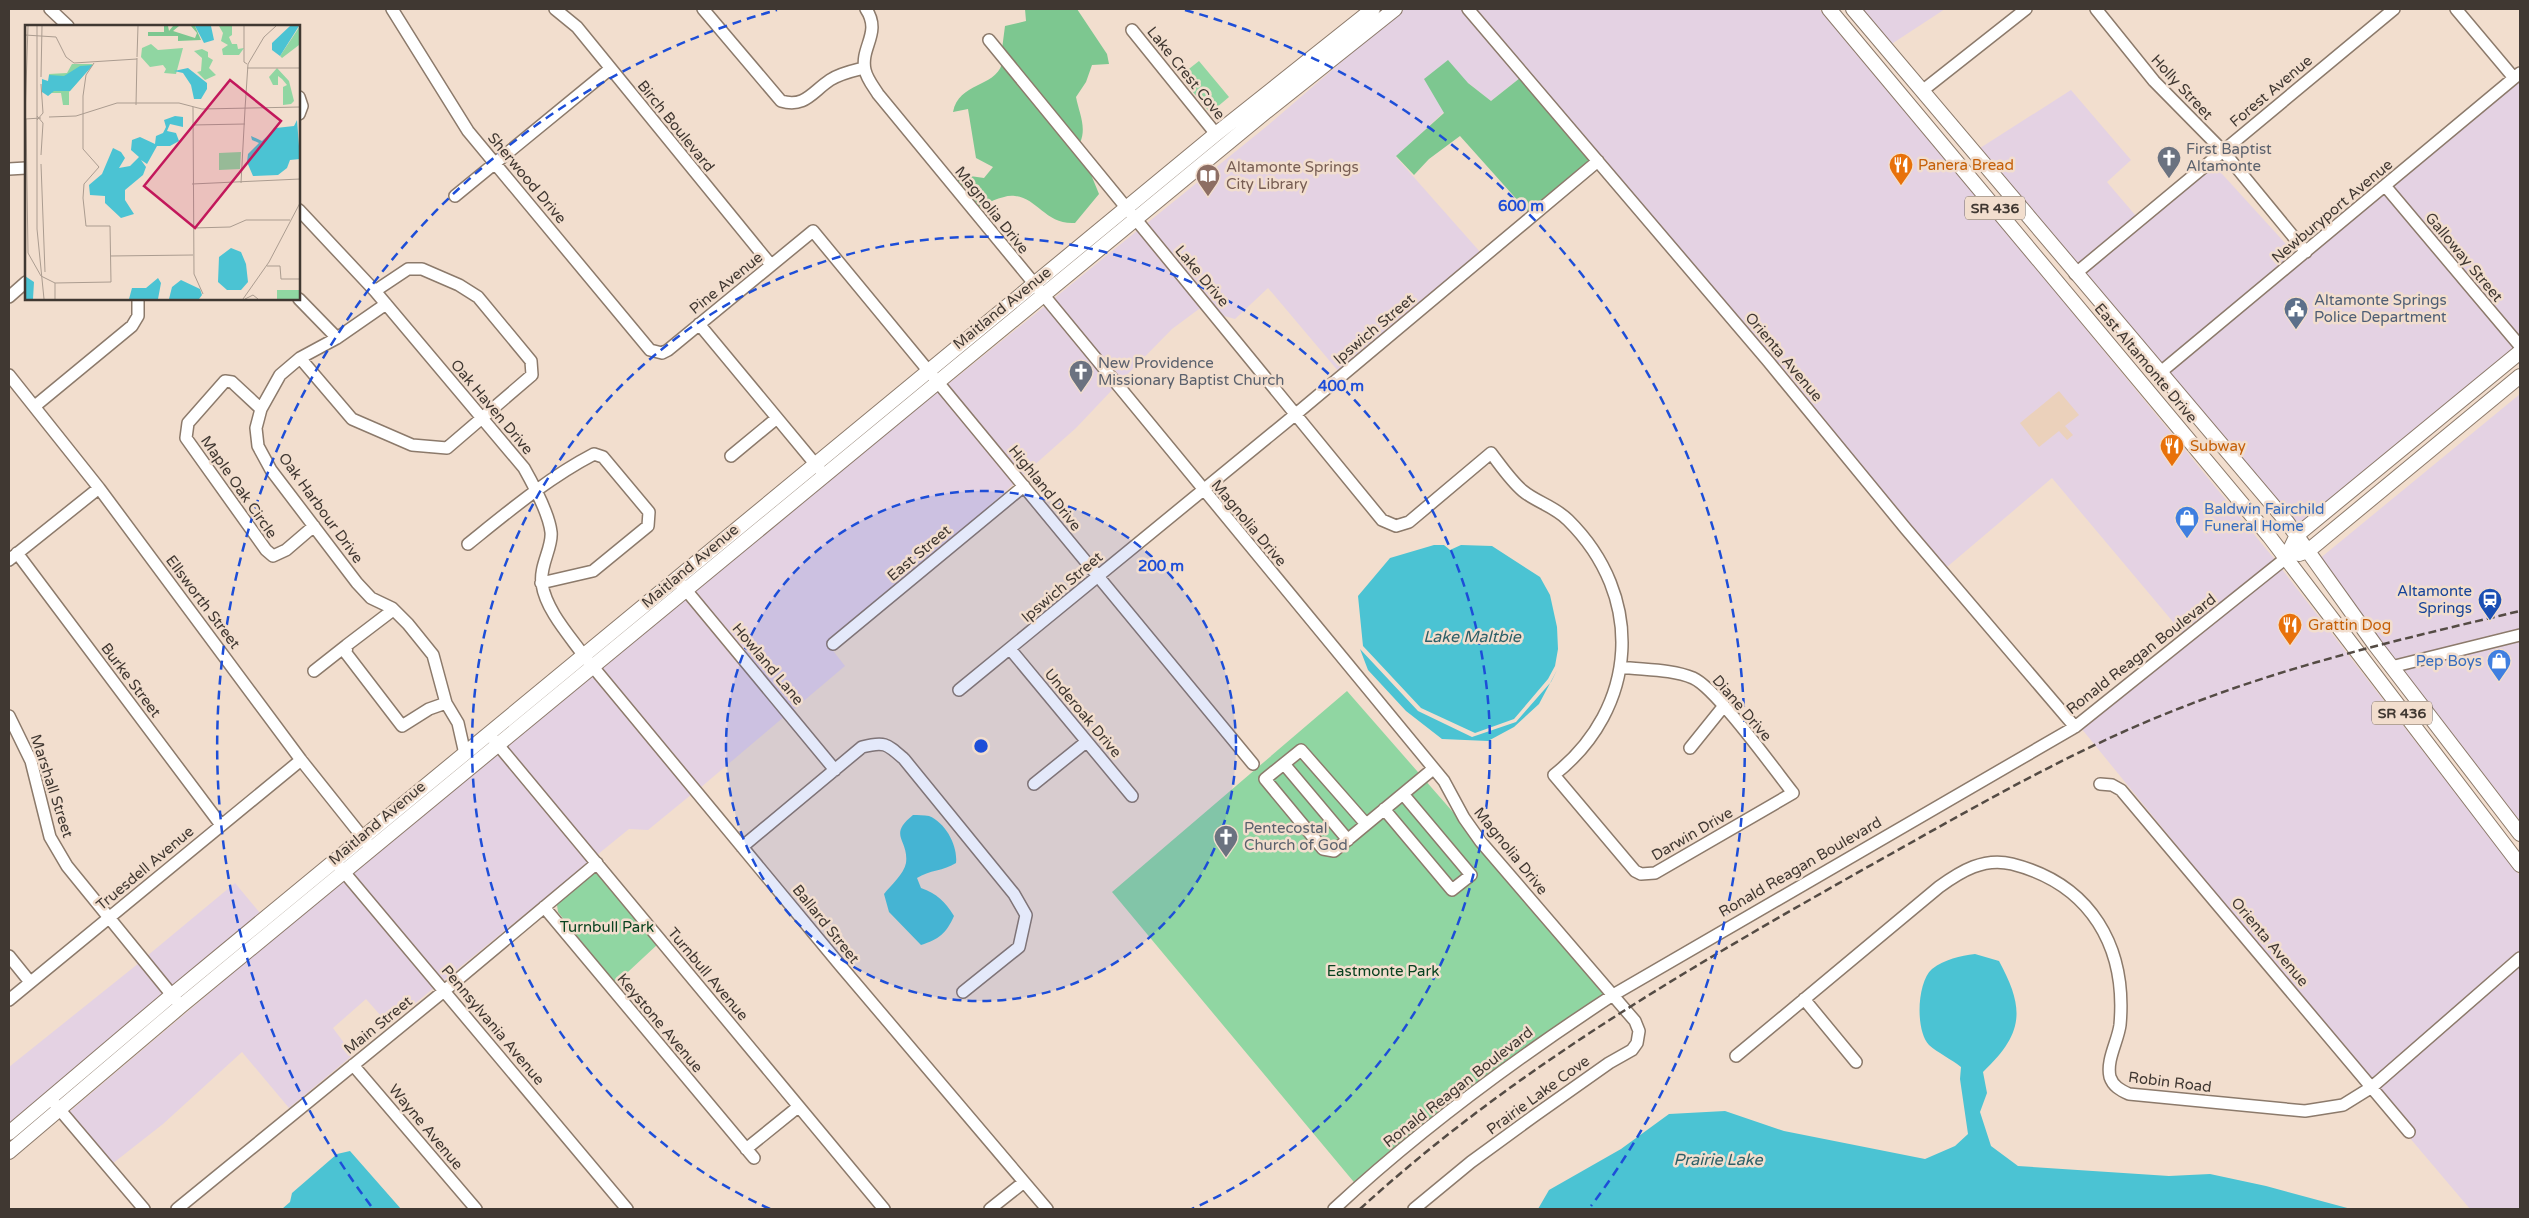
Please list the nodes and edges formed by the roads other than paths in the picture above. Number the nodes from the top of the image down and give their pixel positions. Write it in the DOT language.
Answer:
graph roads {
  1 [pos="50,9"];
  2 [pos="392,9"];
  3 [pos="555,9"];
  4 [pos="703,9"];
  5 [pos="866,9"];
  6 [pos="1372,9"];
  7 [pos="1396,9"];
  8 [pos="1468,9"];
  9 [pos="1829,9"];
  10 [pos="1853,9"];
  11 [pos="2026,9"];
  12 [pos="2096,9"];
  13 [pos="2394,9"];
  14 [pos="2456,9"];
  15 [pos="67,25"];
  16 [pos="1132,30"];
  17 [pos="989,40"];
  18 [pos="864,68"];
  19 [pos="610,69"];
  20 [pos="2517,76"];
  21 [pos="1894,86"];
  22 [pos="1922,90"];
  23 [pos="1906,101"];
  24 [pos="1936,107"];
  25 [pos="1259,109"];
  26 [pos="1216,134"];
  27 [pos="2223,150"];
  28 [pos="1598,161"];
  29 [pos="495,163"];
  30 [pos="24,167"];
  31 [pos="9,169"];
  32 [pos="2386,187"];
  33 [pos="455,196"];
  34 [pos="1126,208"];
  35 [pos="300,211"];
  36 [pos="1136,219"];
  37 [pos="813,231"];
  38 [pos="2016,233"];
  39 [pos="2047,240"];
  40 [pos="2306,252"];
  41 [pos="771,265"];
  42 [pos="2075,274"];
  43 [pos="25,283"];
  44 [pos="1034,285"];
  45 [pos="375,291"];
  46 [pos="1043,296"];
  47 [pos="9,297"];
  48 [pos="299,300"];
  49 [pos="139,303"];
  50 [pos="386,304"];
  51 [pos="699,324"];
  52 [pos="337,338"];
  53 [pos="2520,346"];
  54 [pos="656,352"];
  55 [pos="2520,352"];
  56 [pos="300,358"];
  57 [pos="2130,370"];
  58 [pos="2162,371"];
  59 [pos="9,375"];
  60 [pos="2520,376"];
  61 [pos="934,377"];
  62 [pos="35,406"];
  63 [pos="261,409"];
  64 [pos="1296,414"];
  65 [pos="481,418"];
  66 [pos="777,418"];
  67 [pos="731,456"];
  68 [pos="820,469"];
  69 [pos="1024,486"];
  70 [pos="99,488"];
  71 [pos="536,490"];
  72 [pos="1203,490"];
  73 [pos="314,526"];
  74 [pos="2297,535"];
  75 [pos="725,539"];
  76 [pos="468,544"];
  77 [pos="734,550"];
  78 [pos="2308,551"];
  79 [pos="13,557"];
  80 [pos="2286,558"];
  81 [pos="1098,577"];
  82 [pos="676,579"];
  83 [pos="542,583"];
  84 [pos="686,590"];
  85 [pos="393,610"];
  86 [pos="2520,635"];
  87 [pos="833,644"];
  88 [pos="347,646"];
  89 [pos="1010,649"];
  90 [pos="584,656"];
  91 [pos="593,667"];
  92 [pos="1621,667"];
  93 [pos="2391,667"];
  94 [pos="314,671"];
  95 [pos="959,690"];
  96 [pos="446,702"];
  97 [pos="1723,707"];
  98 [pos="9,716"];
  99 [pos="2075,727"];
  100 [pos="494,740"];
  101 [pos="1086,742"];
  102 [pos="2426,745"];
  103 [pos="1690,748"];
  104 [pos="2456,752"];
  105 [pos="465,754"];
  106 [pos="301,760"];
  107 [pos="1254,764"];
  108 [pos="1284,764"];
  109 [pos="1433,769"];
  110 [pos="835,770"];
  111 [pos="2452,777"];
  112 [pos="1034,784"];
  113 [pos="2100,784"];
  114 [pos="2482,786"];
  115 [pos="1793,793"];
  116 [pos="1403,794"];
  117 [pos="1132,796"];
  118 [pos="1384,810"];
  119 [pos="220,824"];
  120 [pos="1366,824"];
  121 [pos="2520,834"];
  122 [pos="1348,840"];
  123 [pos="367,844"];
  124 [pos="742,847"];
  125 [pos="2515,853"];
  126 [pos="597,863"];
  127 [pos="2520,865"];
  128 [pos="340,866"];
  129 [pos="544,907"];
  130 [pos="109,917"];
  131 [pos="9,956"];
  132 [pos="2520,958"];
  133 [pos="30,982"];
  134 [pos="444,991"];
  135 [pos="963,992"];
  136 [pos="1613,995"];
  137 [pos="1804,999"];
  138 [pos="9,1000"];
  139 [pos="176,1000"];
  140 [pos="1736,1056"];
  141 [pos="1856,1062"];
  142 [pos="353,1065"];
  143 [pos="2372,1086"];
  144 [pos="49,1097"];
  145 [pos="798,1107"];
  146 [pos="58,1108"];
  147 [pos="9,1132"];
  148 [pos="2409,1132"];
  149 [pos="9,1152"];
  150 [pos="1024,1182"];
  151 [pos="144,1209"];
  152 [pos="178,1209"];
  153 [pos="476,1209"];
  154 [pos="627,1209"];
  155 [pos="884,1209"];
  156 [pos="990,1209"];
  157 [pos="1047,1209"];
  158 [pos="1334,1209"];
  159 [pos="1414,1209"];
  1 -- 15 [label="street"];
  2 -- 29 [label="street, Sherwood Drive"];
  3 -- 19 [label="street, Birch Boulevard"];
  4 -- 18 [label="street"];
  5 -- 18 [label="street"];
  6 -- 25 [label="main road, Maitland Avenue"];
  7 -- 25 [label="main road, Maitland Avenue"];
  8 -- 28 [label="street, Orienta Avenue"];
  9 -- 21 [label="main road, East Altamonte Drive / SR 436"];
  10 -- 22 [label="main road, East Altamonte Drive / SR 436"];
  11 -- 22 [label="street"];
  12 -- 27 [label="street, Holly Street"];
  13 -- 27 [label="street, Forest Avenue"];
  14 -- 20 [label="street"];
  16 -- 26 [label="street, Lake Crest Cove"];
  17 -- 34 [label="street, Lake Drive"];
  18 -- 44 [label="street, Magnolia Drive"];
  19 -- 29 [label="street"];
  19 -- 41 [label="street, Birch Boulevard"];
  20 -- 32 [label="street, Newburyport Avenue"];
  21 -- 22 [label="main road"];
  21 -- 23 [label="main road, East Altamonte Drive / SR 436"];
  22 -- 24 [label="main road, East Altamonte Drive / SR 436"];
  23 -- 24 [label="main road"];
  23 -- 38 [label="main road, East Altamonte Drive / SR 436"];
  24 -- 39 [label="main road, East Altamonte Drive / SR 436"];
  25 -- 26 [label="main road, Maitland Avenue"];
  25 -- 36 [label="main road, Maitland Avenue"];
  26 -- 34 [label="main road, Maitland Avenue"];
  27 -- 40 [label="street, Holly Street"];
  27 -- 42 [label="street, Forest Avenue"];
  28 -- 64 [label="street, Ipswich Street"];
  28 -- 99 [label="street, Orienta Avenue"];
  29 -- 33 [label="street"];
  29 -- 54 [label="street, Sherwood Drive"];
  30 -- 31 [label="street"];
  32 -- 40 [label="street, Newburyport Avenue"];
  32 -- 53 [label="street, Galloway Street"];
  34 -- 36 [label="street, Lake Drive"];
  34 -- 44 [label="main road, Maitland Avenue"];
  35 -- 45 [label="street, Oak Haven Drive"];
  36 -- 46 [label="main road, Maitland Avenue"];
  36 -- 64 [label="street, Lake Drive"];
  37 -- 41 [label="street, Pine Avenue"];
  37 -- 61 [label="street, Highland Drive"];
  38 -- 39 [label="main road"];
  38 -- 57 [label="main road, East Altamonte Drive / SR 436"];
  39 -- 42 [label="main road, East Altamonte Drive / SR 436"];
  40 -- 58 [label="street, Newburyport Avenue"];
  41 -- 51 [label="street, Pine Avenue"];
  42 -- 58 [label="main road, East Altamonte Drive / SR 436"];
  43 -- 47 [label="street"];
  44 -- 46 [label="street, Magnolia Drive"];
  44 -- 61 [label="main road, Maitland Avenue"];
  45 -- 50 [label="street, Oak Haven Drive"];
  45 -- 65 [label="street"];
  46 -- 61 [label="main road, Maitland Avenue"];
  46 -- 72 [label="street, Magnolia Drive"];
  48 -- 52 [label="street"];
  49 -- 62 [label="street"];
  50 -- 52 [label="street, Oak Harbour Drive"];
  50 -- 65 [label="street, Oak Haven Drive"];
  51 -- 54 [label="street, Pine Avenue"];
  51 -- 66 [label="street"];
  52 -- 56 [label="street, Oak Harbour Drive"];
  55 -- 74 [label="main road, Ronald Reagan Boulevard"];
  56 -- 63 [label="street, Oak Harbour Drive"];
  56 -- 65 [label="street"];
  57 -- 58 [label="main road"];
  57 -- 80 [label="main road, East Altamonte Drive / SR 436"];
  58 -- 74 [label="main road, East Altamonte Drive / SR 436"];
  59 -- 62 [label="street, Ellsworth Street"];
  60 -- 78 [label="main road, Ronald Reagan Boulevard"];
  61 -- 68 [label="main road, Maitland Avenue"];
  61 -- 69 [label="street, Highland Drive"];
  62 -- 70 [label="street, Ellsworth Street"];
  63 -- 73 [label="street, Oak Harbour Drive"];
  63 -- 73 [label="street, Maple Oak Circle"];
  64 -- 72 [label="street, Ipswich Street"];
  64 -- 92 [label="street, Lake Drive"];
  65 -- 71 [label="street, Oak Haven Drive"];
  66 -- 67 [label="street"];
  66 -- 68 [label="street"];
  68 -- 75 [label="main road, Maitland Avenue"];
  68 -- 77 [label="main road, Maitland Avenue"];
  69 -- 81 [label="street, Highland Drive"];
  69 -- 87 [label="street, East Street"];
  70 -- 79 [label="street"];
  70 -- 106 [label="street, Ellsworth Street"];
  71 -- 76 [label="street"];
  71 -- 83 [label="street, Oak Haven Drive"];
  71 -- 83 [label="street"];
  72 -- 81 [label="street, Ipswich Street"];
  72 -- 109 [label="street, Magnolia Drive"];
  73 -- 85 [label="street, Oak Harbour Drive"];
  74 -- 78 [label="main road, East Altamonte Drive / SR 436"];
  74 -- 80 [label="main road, Ronald Reagan Boulevard"];
  75 -- 77 [label="street"];
  75 -- 82 [label="main road, Maitland Avenue"];
  77 -- 84 [label="main road, Maitland Avenue"];
  78 -- 80 [label="main road, Ronald Reagan Boulevard"];
  78 -- 93 [label="main road, East Altamonte Drive / SR 436"];
  79 -- 119 [label="street, Burke Street"];
  80 -- 99 [label="street, Ronald Reagan Boulevard"];
  80 -- 102 [label="main road, East Altamonte Drive / SR 436"];
  81 -- 89 [label="street, Ipswich Street"];
  81 -- 107 [label="street, Highland Drive"];
  82 -- 84 [label="street, Howland Lane"];
  82 -- 90 [label="main road, Maitland Avenue"];
  83 -- 90 [label="street, Oak Haven Drive"];
  84 -- 91 [label="main road, Maitland Avenue"];
  84 -- 110 [label="street, Howland Lane"];
  85 -- 88 [label="street"];
  85 -- 96 [label="street, Oak Harbour Drive"];
  86 -- 93 [label="street"];
  88 -- 94 [label="street"];
  88 -- 96 [label="street"];
  89 -- 95 [label="street, Ipswich Street"];
  89 -- 101 [label="street, Underoak Drive"];
  90 -- 91 [label="street, Ballard Street"];
  90 -- 100 [label="main road, Maitland Avenue"];
  91 -- 100 [label="main road, Maitland Avenue"];
  91 -- 124 [label="street, Ballard Street"];
  92 -- 97 [label="street, Diane Drive"];
  92 -- 115 [label="street, Darwin Drive"];
  93 -- 104 [label="main road, East Altamonte Drive / SR 436"];
  96 -- 105 [label="street, Oak Harbour Drive"];
  97 -- 103 [label="street"];
  97 -- 115 [label="street, Diane Drive"];
  98 -- 130 [label="street, Marshall Street"];
  99 -- 136 [label="street, Ronald Reagan Boulevard"];
  100 -- 105 [label="main road, Maitland Avenue"];
  100 -- 123 [label="main road, Maitland Avenue"];
  100 -- 126 [label="street, Turnbull Avenue"];
  101 -- 112 [label="street"];
  101 -- 117 [label="street, Underoak Drive"];
  102 -- 104 [label="main road"];
  102 -- 111 [label="main road, East Altamonte Drive / SR 436"];
  104 -- 114 [label="main road, East Altamonte Drive / SR 436"];
  105 -- 123 [label="main road, Maitland Avenue"];
  106 -- 119 [label="street, Truesdell Avenue"];
  106 -- 123 [label="street, Ellsworth Street"];
  108 -- 120 [label="street"];
  108 -- 122 [label="street"];
  108 -- 122 [label="street"];
  109 -- 116 [label="street"];
  109 -- 136 [label="street, Magnolia Drive"];
  110 -- 124 [label="street"];
  110 -- 135 [label="street"];
  111 -- 114 [label="main road"];
  111 -- 125 [label="main road, East Altamonte Drive / SR 436"];
  113 -- 143 [label="street, Orienta Avenue"];
  114 -- 121 [label="main road, East Altamonte Drive / SR 436"];
  116 -- 118 [label="street"];
  116 -- 118 [label="street"];
  118 -- 120 [label="street"];
  119 -- 130 [label="street, Truesdell Avenue"];
  120 -- 122 [label="street"];
  123 -- 128 [label="main road, Maitland Avenue"];
  124 -- 150 [label="street, Ballard Street"];
  125 -- 127 [label="main road, East Altamonte Drive / SR 436"];
  126 -- 129 [label="street, Main Street"];
  126 -- 145 [label="street, Turnbull Avenue"];
  128 -- 134 [label="street, Pennsylvania Avenue"];
  128 -- 139 [label="main road, Maitland Avenue"];
  129 -- 134 [label="street, Main Street"];
  129 -- 145 [label="street, Keystone Avenue"];
  130 -- 133 [label="street, Truesdell Avenue"];
  130 -- 139 [label="street, Marshall Street"];
  131 -- 133 [label="street"];
  132 -- 143 [label="street, Robin Road"];
  133 -- 138 [label="street, Truesdell Avenue"];
  134 -- 142 [label="street, Main Street"];
  134 -- 154 [label="street, Pennsylvania Avenue"];
  136 -- 158 [label="street, Ronald Reagan Boulevard"];
  136 -- 159 [label="street, Prairie Lake Cove"];
  137 -- 140 [label="street, Robin Road"];
  137 -- 141 [label="street"];
  137 -- 143 [label="street, Robin Road"];
  139 -- 144 [label="main road, Maitland Avenue"];
  139 -- 146 [label="main road, Maitland Avenue"];
  142 -- 152 [label="street, Main Street"];
  142 -- 153 [label="street, Wayne Avenue"];
  143 -- 148 [label="street, Orienta Avenue"];
  144 -- 146 [label="street"];
  144 -- 147 [label="main road, Maitland Avenue"];
  145 -- 155 [label="street, Turnbull Avenue"];
  146 -- 149 [label="main road, Maitland Avenue"];
  146 -- 151 [label="street"];
  150 -- 156 [label="street"];
  150 -- 157 [label="street, Ballard Street"];
}
